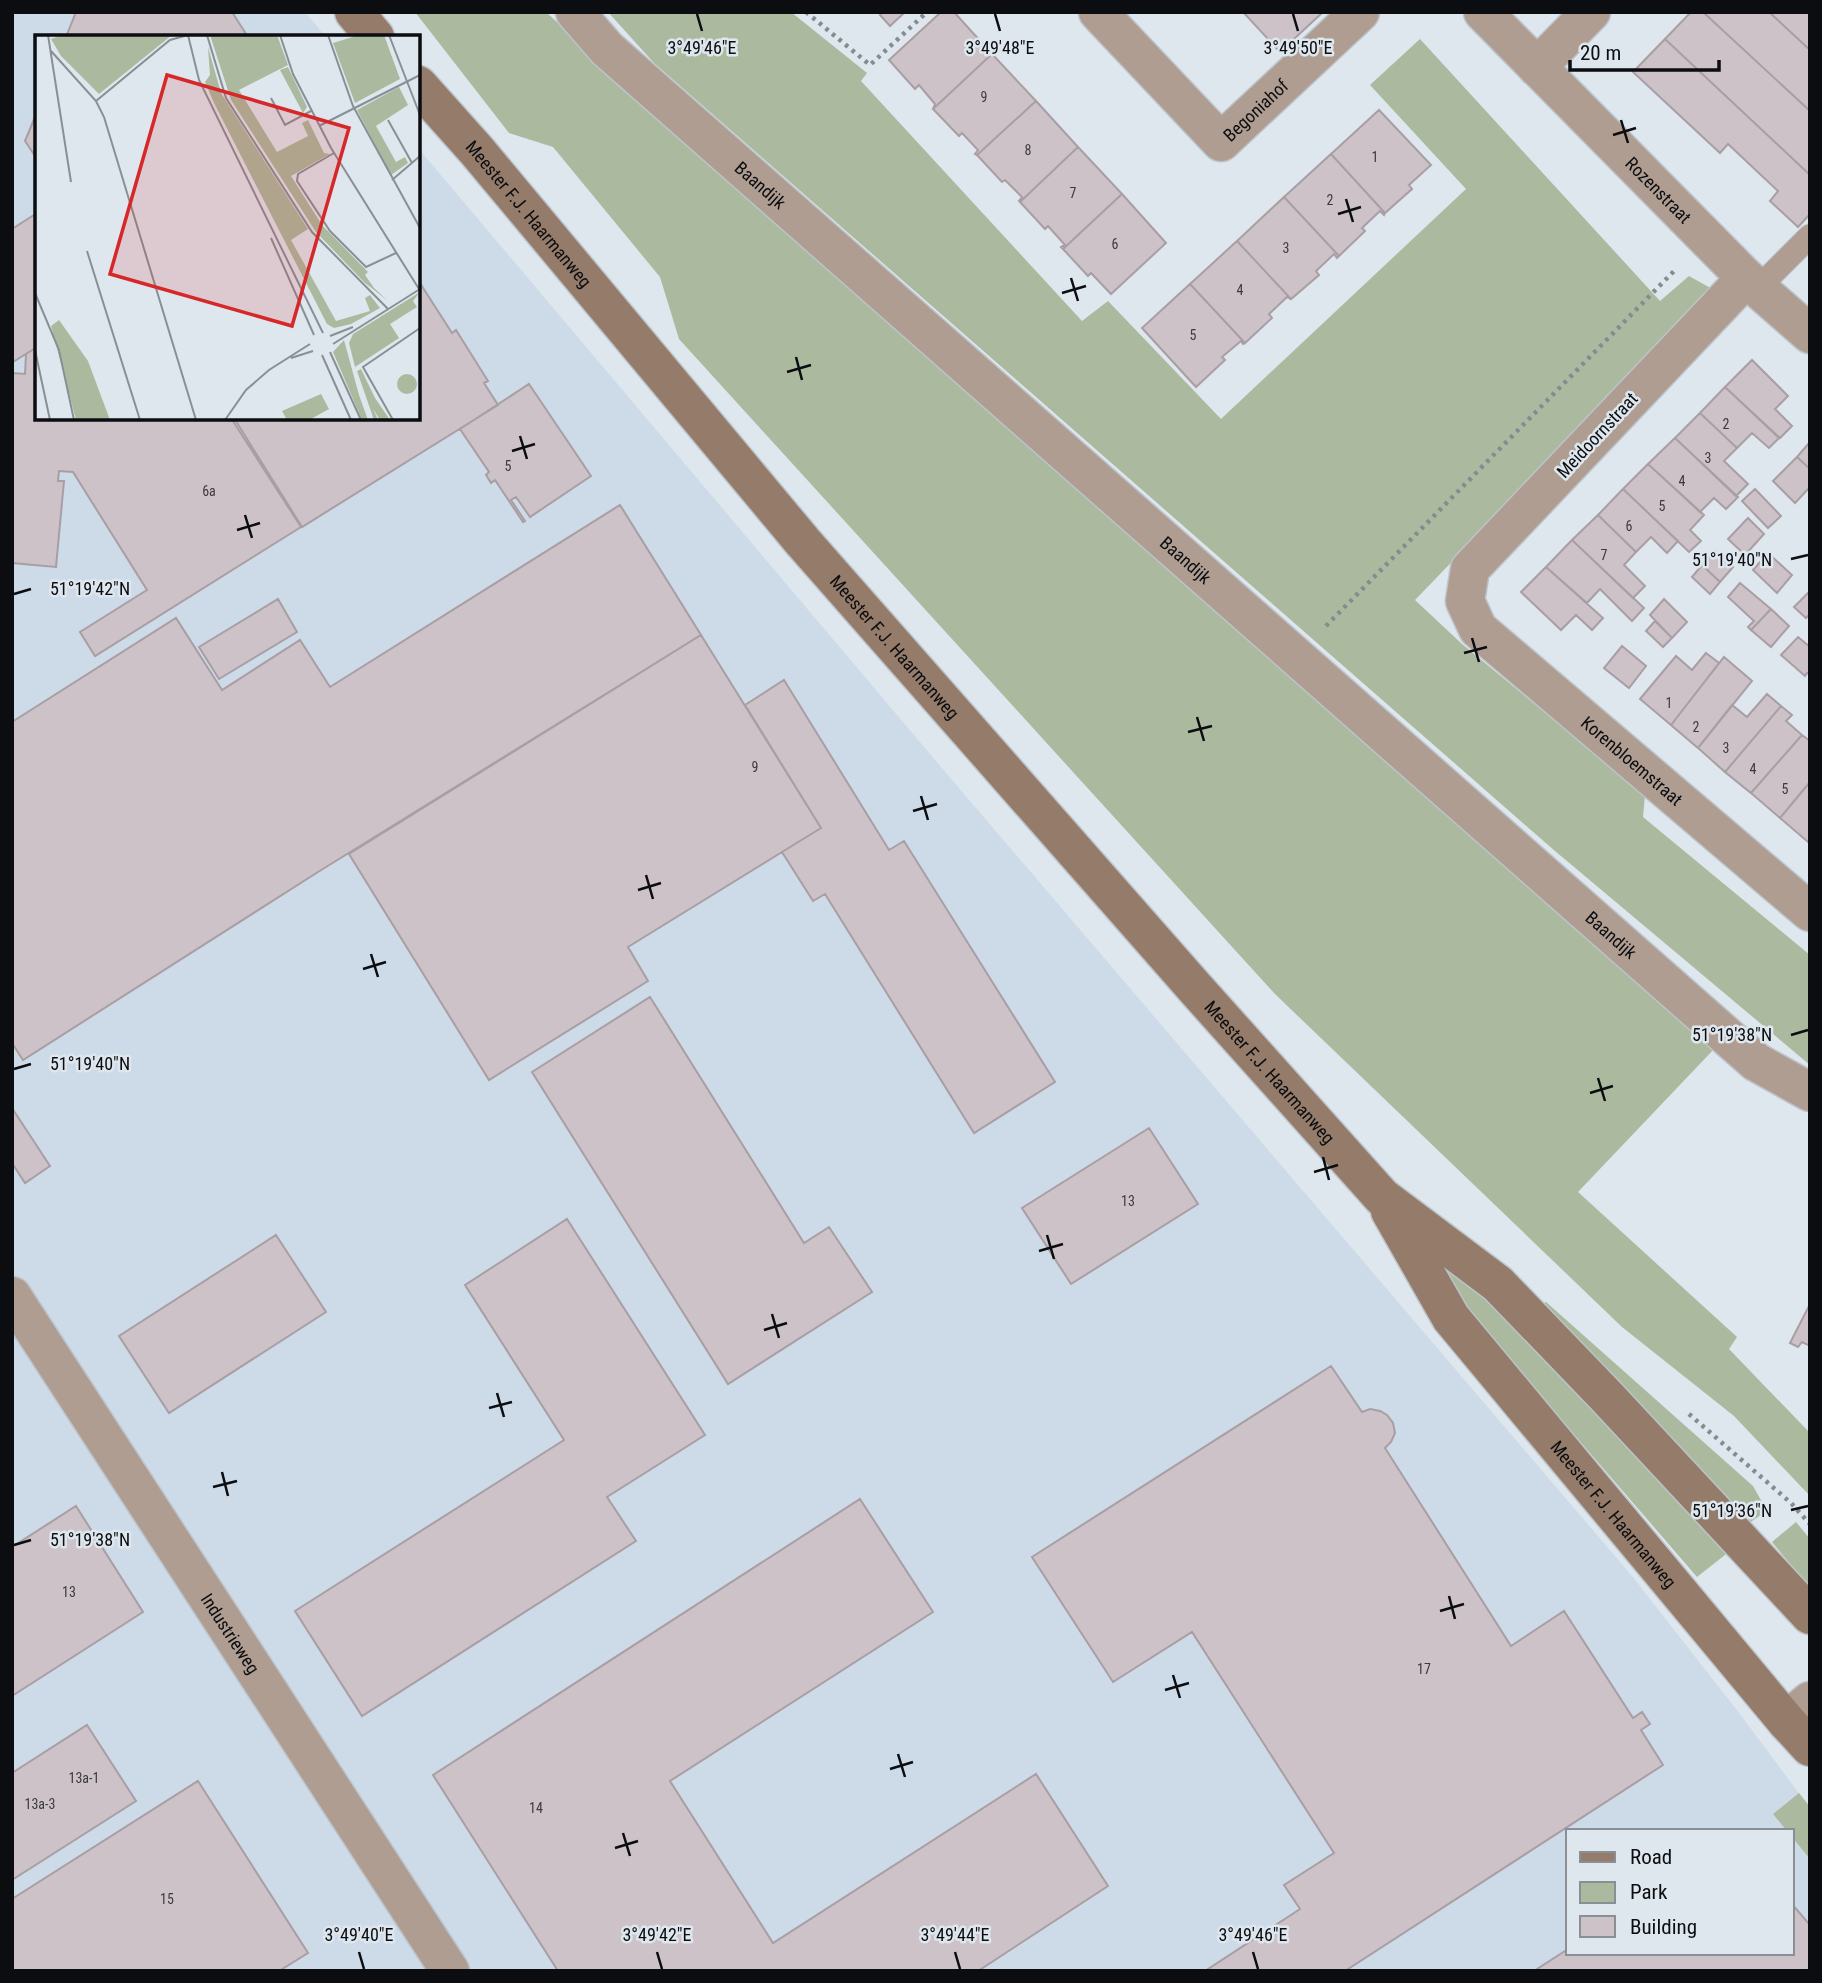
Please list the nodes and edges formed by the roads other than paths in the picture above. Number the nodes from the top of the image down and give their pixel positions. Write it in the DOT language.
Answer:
graph roads {
  1 [pos="354,12"];
  2 [pos="575,12"];
  3 [pos="1098,12"];
  4 [pos="1360,12"];
  5 [pos="1483,12"];
  6 [pos="1591,12"];
  7 [pos="373,35"];
  8 [pos="1537,67"];
  9 [pos="420,87"];
  10 [pos="1810,236"];
  11 [pos="1752,283"];
  12 [pos="1810,334"];
  13 [pos="1465,601"];
  14 [pos="1810,912"];
  15 [pos="1810,1092"];
  16 [pos="1382,1197"];
  17 [pos="12,1296"];
  18 [pos="1810,1615"];
  19 [pos="1802,1723"];
  20 [pos="450,1971"];
  1 -- 7 [label="main road"];
  2 -- 15 [label="street, Baandijk"];
  3 -- 4 [label="street, Begoniahof"];
  5 -- 8 [label="street, Rozenstraat"];
  6 -- 8 [label="street"];
  8 -- 11 [label="street, Rozenstraat"];
  9 -- 16 [label="main road, Meester F.J. Haarmanweg"];
  10 -- 11 [label="lane"];
  11 -- 12 [label="street, Rozenstraat"];
  11 -- 13 [label="street, Meidoornstraat"];
  13 -- 14 [label="street, Korenbloemstraat"];
  16 -- 18 [label="main road, Meester F.J. Haarmanweg"];
  16 -- 19 [label="main road, Meester F.J. Haarmanweg"];
  17 -- 20 [label="street, Industrieweg"];
}
